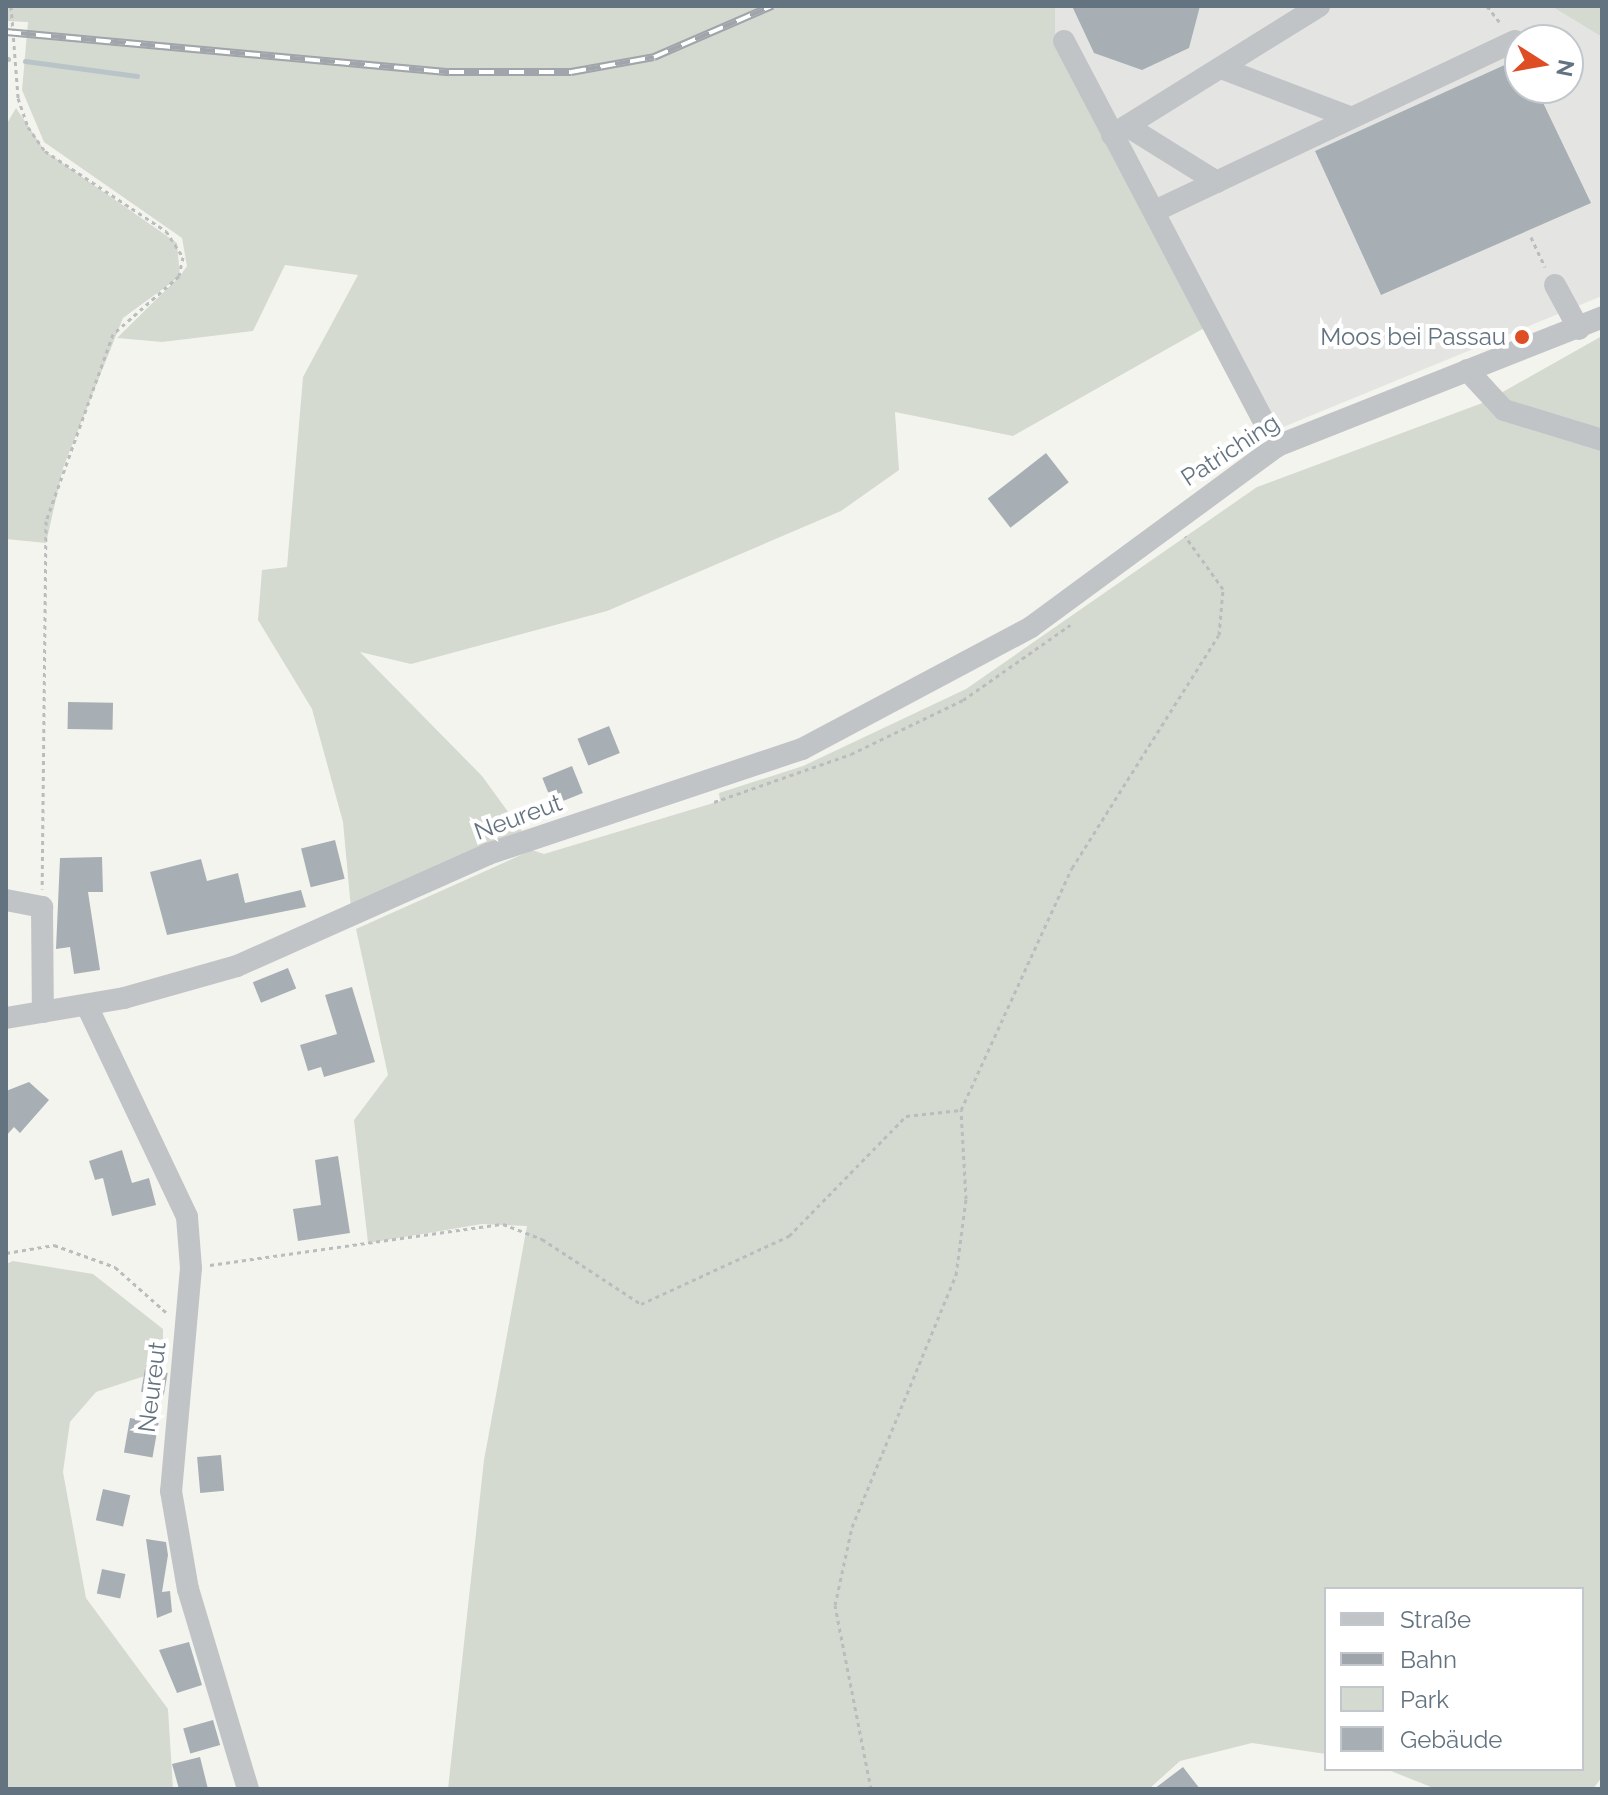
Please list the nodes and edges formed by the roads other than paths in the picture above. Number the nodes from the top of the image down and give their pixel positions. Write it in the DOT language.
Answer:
graph roads {
  1 [pos="1319,6"];
  2 [pos="1064,41"];
  3 [pos="1504,46"];
  4 [pos="1221,68"];
  5 [pos="1349,117"];
  6 [pos="1119,130"];
  7 [pos="1217,182"];
  8 [pos="1155,211"];
  9 [pos="1555,285"];
  10 [pos="1602,317"];
  11 [pos="1579,329"];
  12 [pos="1467,370"];
  13 [pos="1602,440"];
  14 [pos="1277,446"];
  15 [pos="964,669"];
  16 [pos="6,900"];
  17 [pos="87,1006"];
  18 [pos="43,1012"];
  19 [pos="9,1021"];
  20 [pos="248,1789"];
  1 -- 4 [label="street"];
  2 -- 6 [label="street"];
  3 -- 5 [label="street"];
  4 -- 5 [label="street"];
  4 -- 6 [label="street"];
  5 -- 7 [label="street"];
  6 -- 7 [label="street"];
  6 -- 8 [label="street"];
  7 -- 8 [label="street"];
  8 -- 14 [label="street"];
  9 -- 11 [label="street"];
  10 -- 11 [label="street, Patriching"];
  11 -- 12 [label="street, Patriching"];
  12 -- 13 [label="street"];
  12 -- 14 [label="street, Patriching"];
  14 -- 15 [label="street, Patriching"];
  15 -- 17 [label="street, Neureut"];
  16 -- 18 [label="street"];
  17 -- 18 [label="street, Neureut"];
  17 -- 20 [label="street, Neureut"];
  18 -- 19 [label="street, Neureut"];
}
